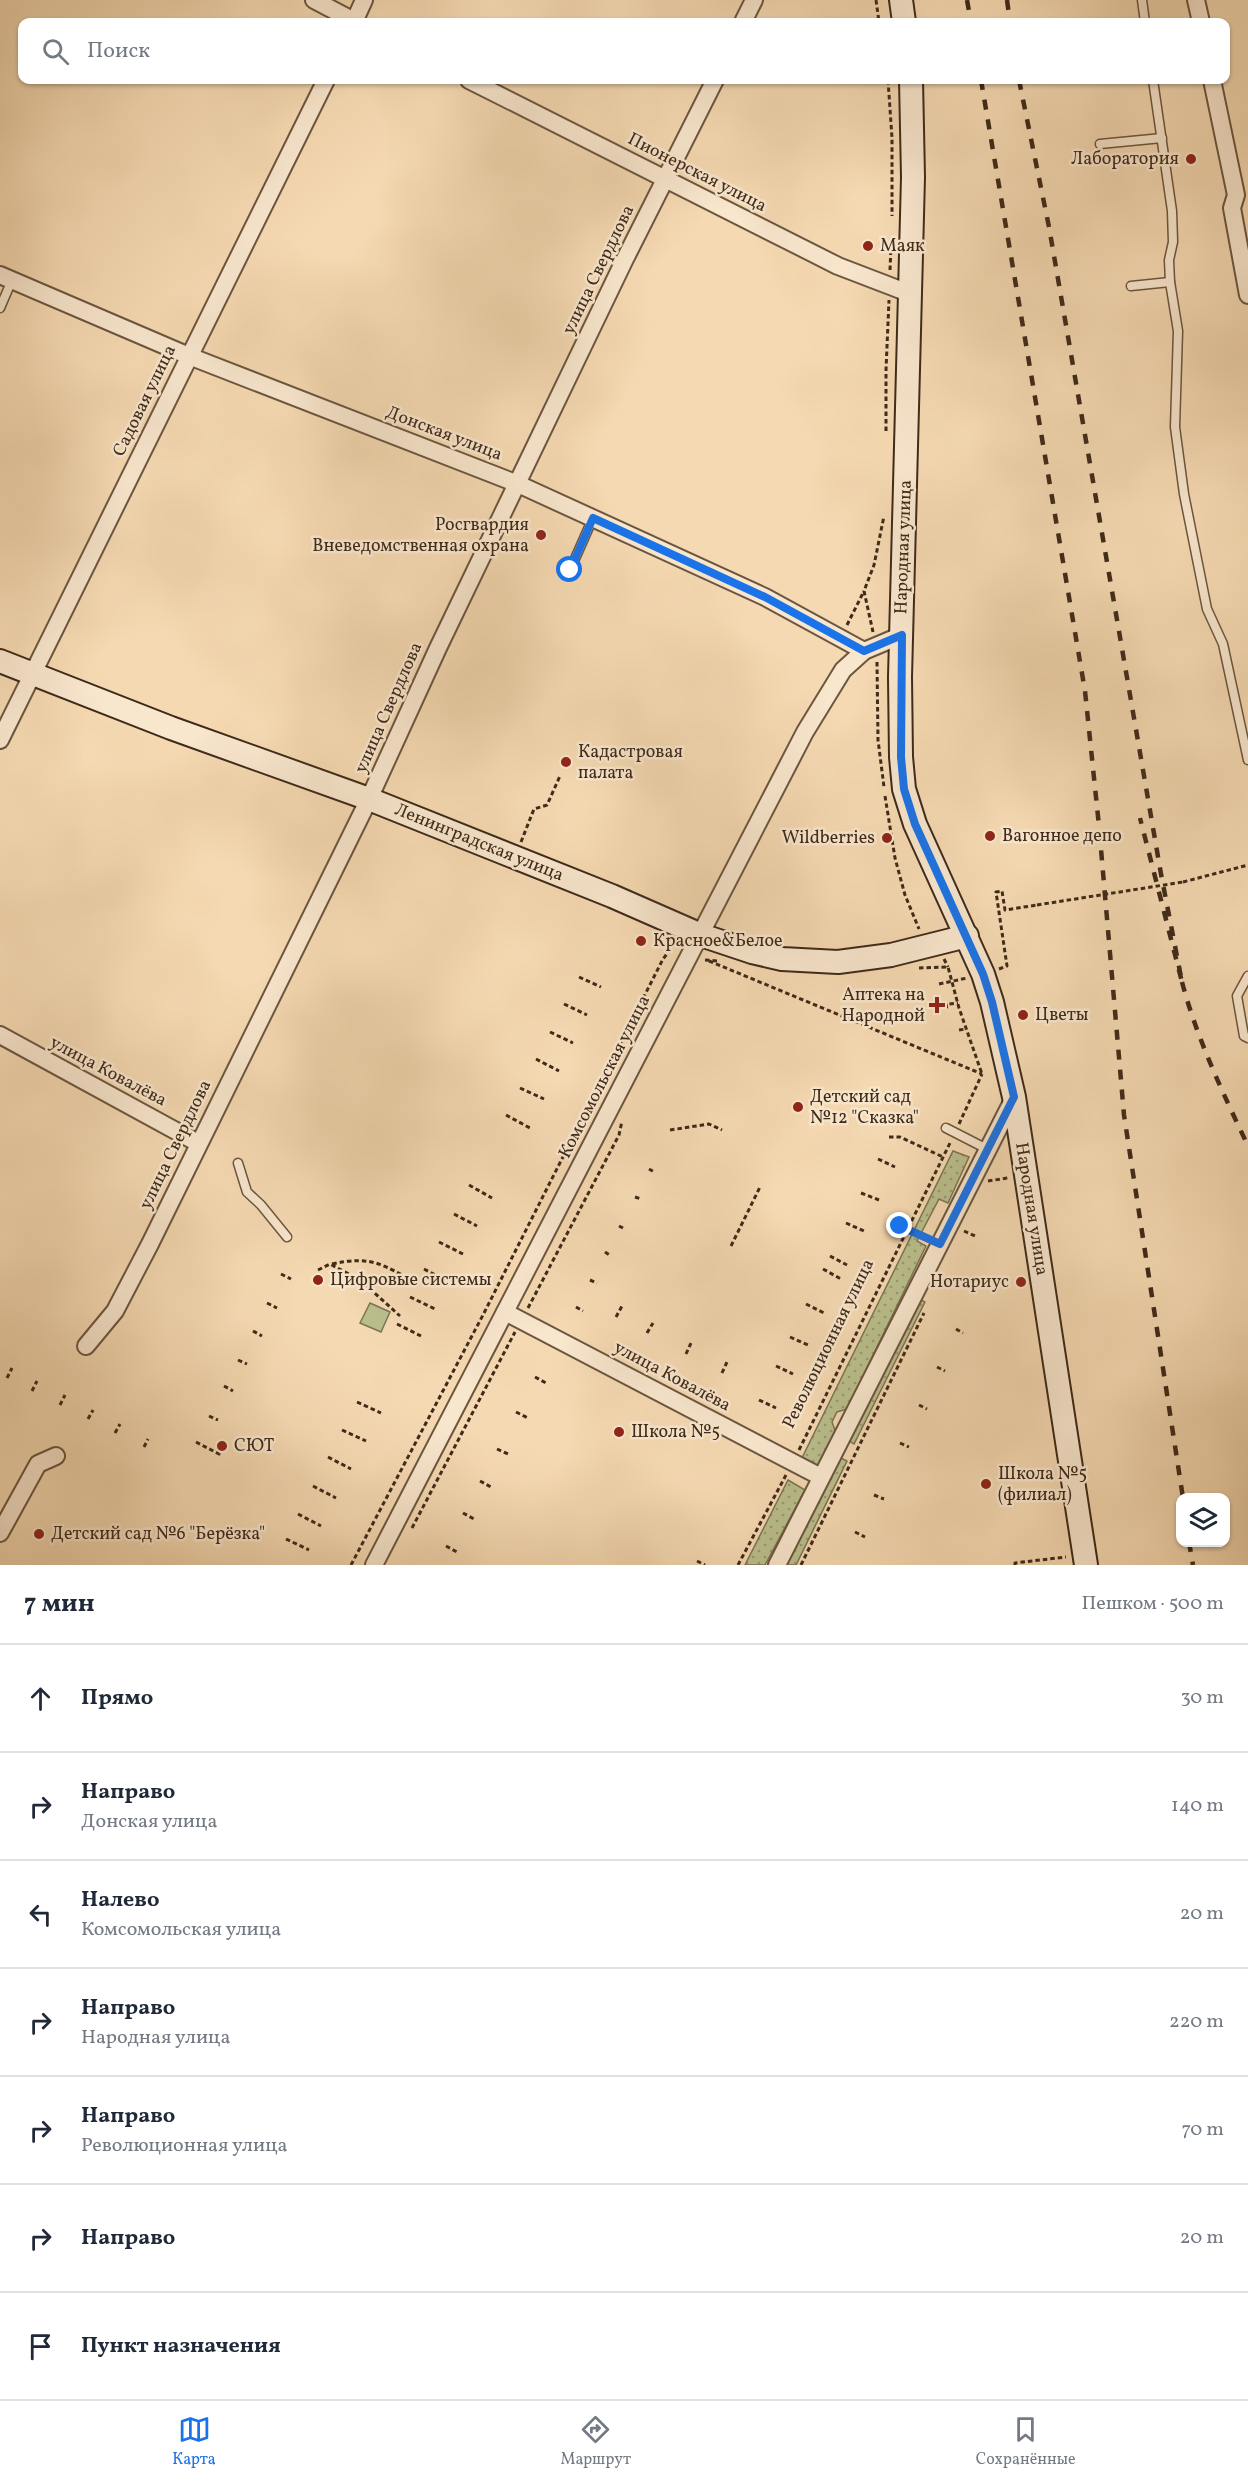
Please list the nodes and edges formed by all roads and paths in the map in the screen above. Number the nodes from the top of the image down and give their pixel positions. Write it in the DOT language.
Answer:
graph roads {
  1 [pos="314,0"];
  2 [pos="364,0"];
  3 [pos="754,0"];
  4 [pos="876,0"];
  5 [pos="901,0"];
  6 [pos="1142,0"];
  7 [pos="1196,0"];
  8 [pos="348,18"];
  9 [pos="357,18"];
  10 [pos="745,18"];
  11 [pos="878,18"];
  12 [pos="903,18"];
  13 [pos="1144,18"];
  14 [pos="1199,18"];
  15 [pos="324,84"];
  16 [pos="477,84"];
  17 [pos="713,84"];
  18 [pos="911,84"];
  19 [pos="1154,84"];
  20 [pos="1213,84"];
  21 [pos="1162,138"];
  22 [pos="1100,144"];
  23 [pos="666,179"];
  24 [pos="1242,194"];
  25 [pos="6,278"];
  26 [pos="1170,282"];
  27 [pos="1131,286"];
  28 [pos="911,294"];
  29 [pos="1248,295"];
  30 [pos="0,308"];
  31 [pos="189,356"];
  32 [pos="518,484"];
  33 [pos="593,518"];
  34 [pos="570,570"];
  35 [pos="902,635"];
  36 [pos="864,651"];
  37 [pos="0,661"];
  38 [pos="34,674"];
  39 [pos="0,740"];
  40 [pos="1248,760"];
  41 [pos="560,776"];
  42 [pos="369,799"];
  43 [pos="515,857"];
  44 [pos="1248,865"];
  45 [pos="998,913"];
  46 [pos="701,935"];
  47 [pos="967,936"];
  48 [pos="705,960"];
  49 [pos="1248,976"];
  50 [pos="579,977"];
  51 [pos="939,984"];
  52 [pos="601,987"];
  53 [pos="958,1003"];
  54 [pos="564,1004"];
  55 [pos="947,1011"];
  56 [pos="587,1015"];
  57 [pos="963,1017"];
  58 [pos="957,1018"];
  59 [pos="966,1029"];
  60 [pos="959,1030"];
  61 [pos="550,1032"];
  62 [pos="0,1035"];
  63 [pos="1248,1038"];
  64 [pos="573,1043"];
  65 [pos="536,1059"];
  66 [pos="559,1071"];
  67 [pos="982,1074"];
  68 [pos="520,1088"];
  69 [pos="1014,1097"];
  70 [pos="544,1099"];
  71 [pos="506,1116"];
  72 [pos="530,1128"];
  73 [pos="946,1128"];
  74 [pos="670,1130"];
  75 [pos="722,1130"];
  76 [pos="955,1133"];
  77 [pos="889,1137"];
  78 [pos="198,1143"];
  79 [pos="989,1150"];
  80 [pos="943,1157"];
  81 [pos="878,1159"];
  82 [pos="238,1163"];
  83 [pos="894,1167"];
  84 [pos="649,1169"];
  85 [pos="654,1172"];
  86 [pos="1013,1178"];
  87 [pos="469,1185"];
  88 [pos="760,1187"];
  89 [pos="983,1190"];
  90 [pos="861,1192"];
  91 [pos="635,1197"];
  92 [pos="492,1198"];
  93 [pos="641,1199"];
  94 [pos="879,1200"];
  95 [pos="453,1214"];
  96 [pos="846,1223"];
  97 [pos="477,1226"];
  98 [pos="619,1226"];
  99 [pos="900,1226"];
  100 [pos="625,1229"];
  101 [pos="907,1229"];
  102 [pos="864,1231"];
  103 [pos="975,1236"];
  104 [pos="287,1237"];
  105 [pos="959,1240"];
  106 [pos="439,1242"];
  107 [pos="940,1244"];
  108 [pos="731,1246"];
  109 [pos="605,1252"];
  110 [pos="463,1254"];
  111 [pos="611,1256"];
  112 [pos="830,1256"];
  113 [pos="330,1264"];
  114 [pos="848,1264"];
  115 [pos="424,1269"];
  116 [pos="824,1269"];
  117 [pos="318,1270"];
  118 [pos="281,1274"];
  119 [pos="841,1279"];
  120 [pos="291,1280"];
  121 [pos="590,1280"];
  122 [pos="449,1282"];
  123 [pos="417,1283"];
  124 [pos="597,1283"];
  125 [pos="867,1292"];
  126 [pos="875,1293"];
  127 [pos="410,1297"];
  128 [pos="267,1303"];
  129 [pos="806,1304"];
  130 [pos="622,1306"];
  131 [pos="927,1306"];
  132 [pos="576,1307"];
  133 [pos="276,1308"];
  134 [pos="435,1309"];
  135 [pos="583,1311"];
  136 [pos="505,1312"];
  137 [pos="824,1313"];
  138 [pos="400,1316"];
  139 [pos="616,1317"];
  140 [pos="653,1323"];
  141 [pos="397,1324"];
  142 [pos="956,1329"];
  143 [pos="253,1331"];
  144 [pos="963,1333"];
  145 [pos="647,1334"];
  146 [pos="262,1336"];
  147 [pos="421,1336"];
  148 [pos="790,1337"];
  149 [pos="691,1344"];
  150 [pos="808,1345"];
  151 [pos="87,1346"];
  152 [pos="686,1354"];
  153 [pos="238,1360"];
  154 [pos="727,1362"];
  155 [pos="247,1364"];
  156 [pos="776,1366"];
  157 [pos="938,1367"];
  158 [pos="12,1368"];
  159 [pos="945,1371"];
  160 [pos="722,1373"];
  161 [pos="793,1374"];
  162 [pos="535,1377"];
  163 [pos="7,1378"];
  164 [pos="37,1381"];
  165 [pos="546,1383"];
  166 [pos="224,1386"];
  167 [pos="32,1391"];
  168 [pos="233,1391"];
  169 [pos="64,1395"];
  170 [pos="759,1400"];
  171 [pos="357,1402"];
  172 [pos="60,1405"];
  173 [pos="919,1405"];
  174 [pos="776,1408"];
  175 [pos="927,1409"];
  176 [pos="93,1410"];
  177 [pos="516,1412"];
  178 [pos="381,1413"];
  179 [pos="209,1416"];
  180 [pos="528,1418"];
  181 [pos="88,1419"];
  182 [pos="218,1420"];
  183 [pos="120,1424"];
  184 [pos="342,1430"];
  185 [pos="115,1433"];
  186 [pos="148,1439"];
  187 [pos="366,1441"];
  188 [pos="196,1442"];
  189 [pos="900,1443"];
  190 [pos="144,1447"];
  191 [pos="909,1447"];
  192 [pos="497,1449"];
  193 [pos="221,1450"];
  194 [pos="508,1454"];
  195 [pos="56,1456"];
  196 [pos="328,1457"];
  197 [pos="793,1462"];
  198 [pos="351,1468"];
  199 [pos="821,1477"];
  200 [pos="480,1481"];
  201 [pos="313,1485"];
  202 [pos="491,1487"];
  203 [pos="874,1495"];
  204 [pos="336,1498"];
  205 [pos="884,1499"];
  206 [pos="298,1514"];
  207 [pos="463,1514"];
  208 [pos="474,1519"];
  209 [pos="321,1526"];
  210 [pos="855,1532"];
  211 [pos="0,1533"];
  212 [pos="865,1537"];
  213 [pos="286,1539"];
  214 [pos="446,1546"];
  215 [pos="309,1550"];
  216 [pos="457,1552"];
  217 [pos="697,1561"];
  218 [pos="1076,1561"];
  219 [pos="374,1565"];
  220 [pos="705,1565"];
  221 [pos="738,1565"];
  222 [pos="777,1565"];
  223 [pos="801,1565"];
  224 [pos="1015,1565"];
  1 -- 8 [label="street"];
  2 -- 9 [label="street"];
  3 -- 10 [label="street"];
  4 -- 11 [label="path"];
  5 -- 12 [label="street"];
  6 -- 13 [label="lane"];
  7 -- 14 [label="street"];
  15 -- 31 [label="street, Садовая улица"];
  16 -- 23 [label="street, Пионерская улица"];
  17 -- 23 [label="street, улица Свердлова"];
  18 -- 28 [label="street, Народная улица"];
  19 -- 21 [label="lane"];
  20 -- 24 [label="street"];
  21 -- 22 [label="lane"];
  21 -- 26 [label="lane"];
  23 -- 28 [label="street, Пионерская улица"];
  23 -- 32 [label="street, улица Свердлова"];
  24 -- 29 [label="street"];
  25 -- 30 [label="lane"];
  25 -- 31 [label="street, Донская улица"];
  26 -- 27 [label="lane"];
  26 -- 40 [label="lane"];
  28 -- 35 [label="street, Народная улица"];
  31 -- 32 [label="street, Донская улица"];
  31 -- 38 [label="street, Садовая улица"];
  32 -- 33 [label="street, Донская улица"];
  32 -- 42 [label="street, улица Свердлова"];
  33 -- 34 [label="lane"];
  33 -- 36 [label="street, Донская улица"];
  35 -- 36 [label="street, Комсомольская улица"];
  35 -- 47 [label="street, Народная улица"];
  36 -- 46 [label="street, Комсомольская улица"];
  37 -- 38 [label="street, Ленинградская улица"];
  38 -- 39 [label="street, Садовая улица"];
  38 -- 42 [label="street, Ленинградская улица"];
  41 -- 43 [label="path"];
  42 -- 43 [label="street, Ленинградская улица"];
  42 -- 78 [label="street, улица Свердлова"];
  43 -- 46 [label="street, Ленинградская улица"];
  44 -- 45 [label="path, bridge"];
  46 -- 47 [label="street, Ленинградская улица"];
  46 -- 136 [label="street, Комсомольская улица"];
  47 -- 69 [label="street, Народная улица"];
  48 -- 67 [label="path"];
  49 -- 63 [label="lane"];
  50 -- 52 [label="path"];
  51 -- 53 [label="path"];
  53 -- 55 [label="path"];
  53 -- 57 [label="path"];
  54 -- 56 [label="path"];
  57 -- 58 [label="path"];
  57 -- 59 [label="path"];
  59 -- 60 [label="path"];
  59 -- 67 [label="path"];
  61 -- 64 [label="path"];
  62 -- 78 [label="street, улица Ковалёва"];
  65 -- 66 [label="path"];
  67 -- 76 [label="path, Революционная улица"];
  68 -- 70 [label="path"];
  69 -- 79 [label="street"];
  69 -- 218 [label="street, Народная улица"];
  71 -- 72 [label="path"];
  73 -- 76 [label="lane"];
  74 -- 75 [label="path"];
  76 -- 79 [label="lane"];
  76 -- 80 [label="path, Революционная улица"];
  77 -- 80 [label="path"];
  78 -- 151 [label="street, улица Свердлова"];
  79 -- 107 [label="street"];
  80 -- 101 [label="path, Революционная улица"];
  81 -- 83 [label="path"];
  82 -- 104 [label="lane"];
  84 -- 85 [label="path"];
  86 -- 89 [label="path"];
  87 -- 92 [label="path"];
  88 -- 108 [label="path"];
  90 -- 94 [label="path"];
  91 -- 93 [label="path"];
  95 -- 97 [label="path"];
  96 -- 102 [label="path"];
  98 -- 100 [label="path"];
  99 -- 101 [label="path"];
  101 -- 107 [label="path"];
  101 -- 126 [label="path, Революционная улица"];
  103 -- 105 [label="path"];
  106 -- 110 [label="path"];
  107 -- 199 [label="street"];
  109 -- 111 [label="path"];
  112 -- 114 [label="path"];
  113 -- 117 [label="path"];
  113 -- 123 [label="path"];
  113 -- 138 [label="path"];
  115 -- 122 [label="path"];
  116 -- 119 [label="path"];
  118 -- 120 [label="path"];
  121 -- 124 [label="path"];
  125 -- 126 [label="path"];
  126 -- 197 [label="path, Революционная улица"];
  127 -- 134 [label="path"];
  128 -- 133 [label="path"];
  129 -- 137 [label="path"];
  130 -- 139 [label="path"];
  131 -- 223 [label="path"];
  132 -- 135 [label="path"];
  136 -- 197 [label="street, улица Ковалёва"];
  136 -- 219 [label="street, Комсомольская улица"];
  140 -- 145 [label="path"];
  141 -- 147 [label="path"];
  142 -- 144 [label="path"];
  143 -- 146 [label="path"];
  148 -- 150 [label="path"];
  149 -- 152 [label="path"];
  153 -- 155 [label="path"];
  154 -- 160 [label="path"];
  156 -- 161 [label="path"];
  157 -- 159 [label="path"];
  158 -- 163 [label="path"];
  162 -- 165 [label="path"];
  164 -- 167 [label="path"];
  166 -- 168 [label="path"];
  169 -- 172 [label="path"];
  170 -- 174 [label="path"];
  171 -- 178 [label="path"];
  173 -- 175 [label="path"];
  176 -- 181 [label="path"];
  177 -- 180 [label="path"];
  179 -- 182 [label="path"];
  183 -- 185 [label="path"];
  184 -- 187 [label="path"];
  186 -- 190 [label="path"];
  188 -- 193 [label="path"];
  189 -- 191 [label="path"];
  192 -- 194 [label="path"];
  195 -- 211 [label="street"];
  196 -- 198 [label="path"];
  197 -- 199 [label="street, улица Ковалёва"];
  197 -- 221 [label="path, Революционная улица"];
  199 -- 222 [label="street"];
  200 -- 202 [label="path"];
  201 -- 204 [label="path"];
  203 -- 205 [label="path"];
  206 -- 209 [label="path"];
  207 -- 208 [label="path"];
  210 -- 212 [label="path"];
  213 -- 215 [label="path"];
  214 -- 216 [label="path"];
  217 -- 220 [label="path"];
  218 -- 224 [label="path"];
}
